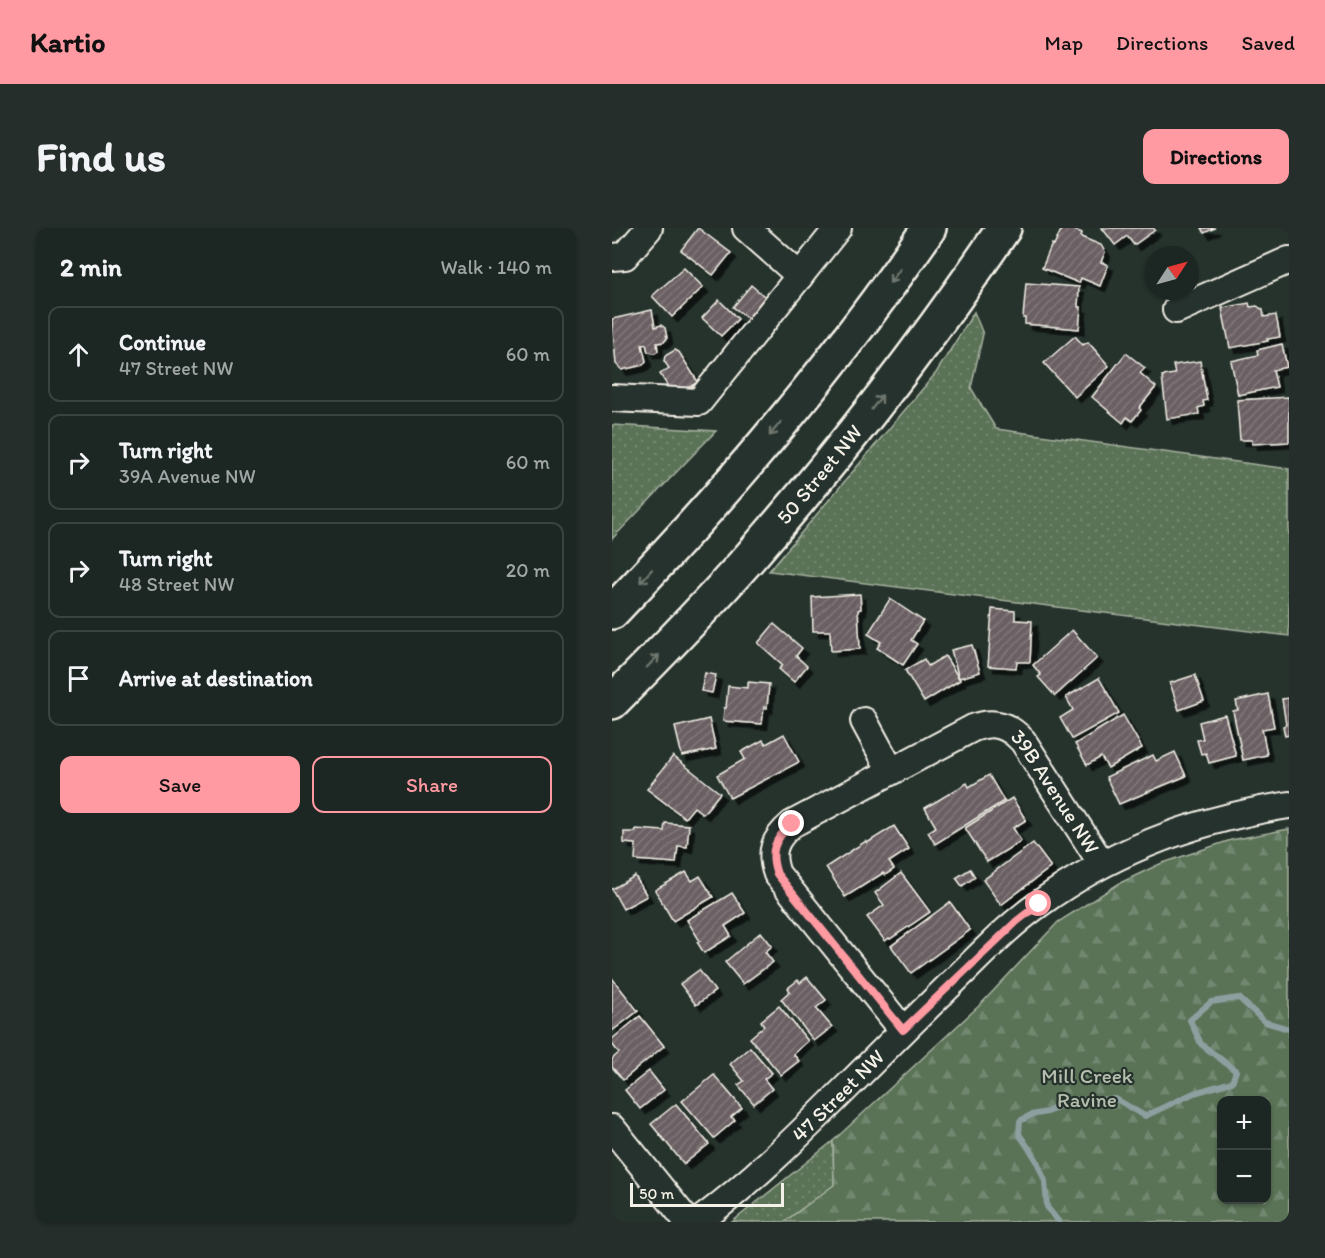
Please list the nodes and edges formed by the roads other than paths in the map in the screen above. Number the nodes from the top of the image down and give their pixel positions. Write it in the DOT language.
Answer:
graph roads {
  1 [pos="649,228"];
  2 [pos="746,228"];
  3 [pos="838,228"];
  4 [pos="929,228"];
  5 [pos="1004,228"];
  6 [pos="612,257"];
  7 [pos="1289,260"];
  8 [pos="800,276"];
  9 [pos="1176,310"];
  10 [pos="612,398"];
  11 [pos="612,612"];
  12 [pos="612,702"];
  13 [pos="864,721"];
  14 [pos="891,771"];
  15 [pos="1289,805"];
  16 [pos="1102,864"];
  17 [pos="903,1030"];
  18 [pos="612,1128"];
  19 [pos="688,1222"];
  20 [pos="698,1222"];
  1 -- 6 [label="street"];
  2 -- 8 [label="street"];
  3 -- 8 [label="street"];
  4 -- 11 [label="main road, one-way"];
  12 -- 5 [label="main road, 50 Street NW, one-way"];
  7 -- 9 [label="street"];
  8 -- 10 [label="street"];
  13 -- 14 [label="street"];
  14 -- 16 [label="street, 39B Avenue NW"];
  14 -- 17 [label="street"];
  15 -- 16 [label="street, 47 Street NW"];
  16 -- 17 [label="street, 47 Street NW"];
  17 -- 20 [label="street, 47 Street NW"];
  18 -- 19 [label="street"];
}
